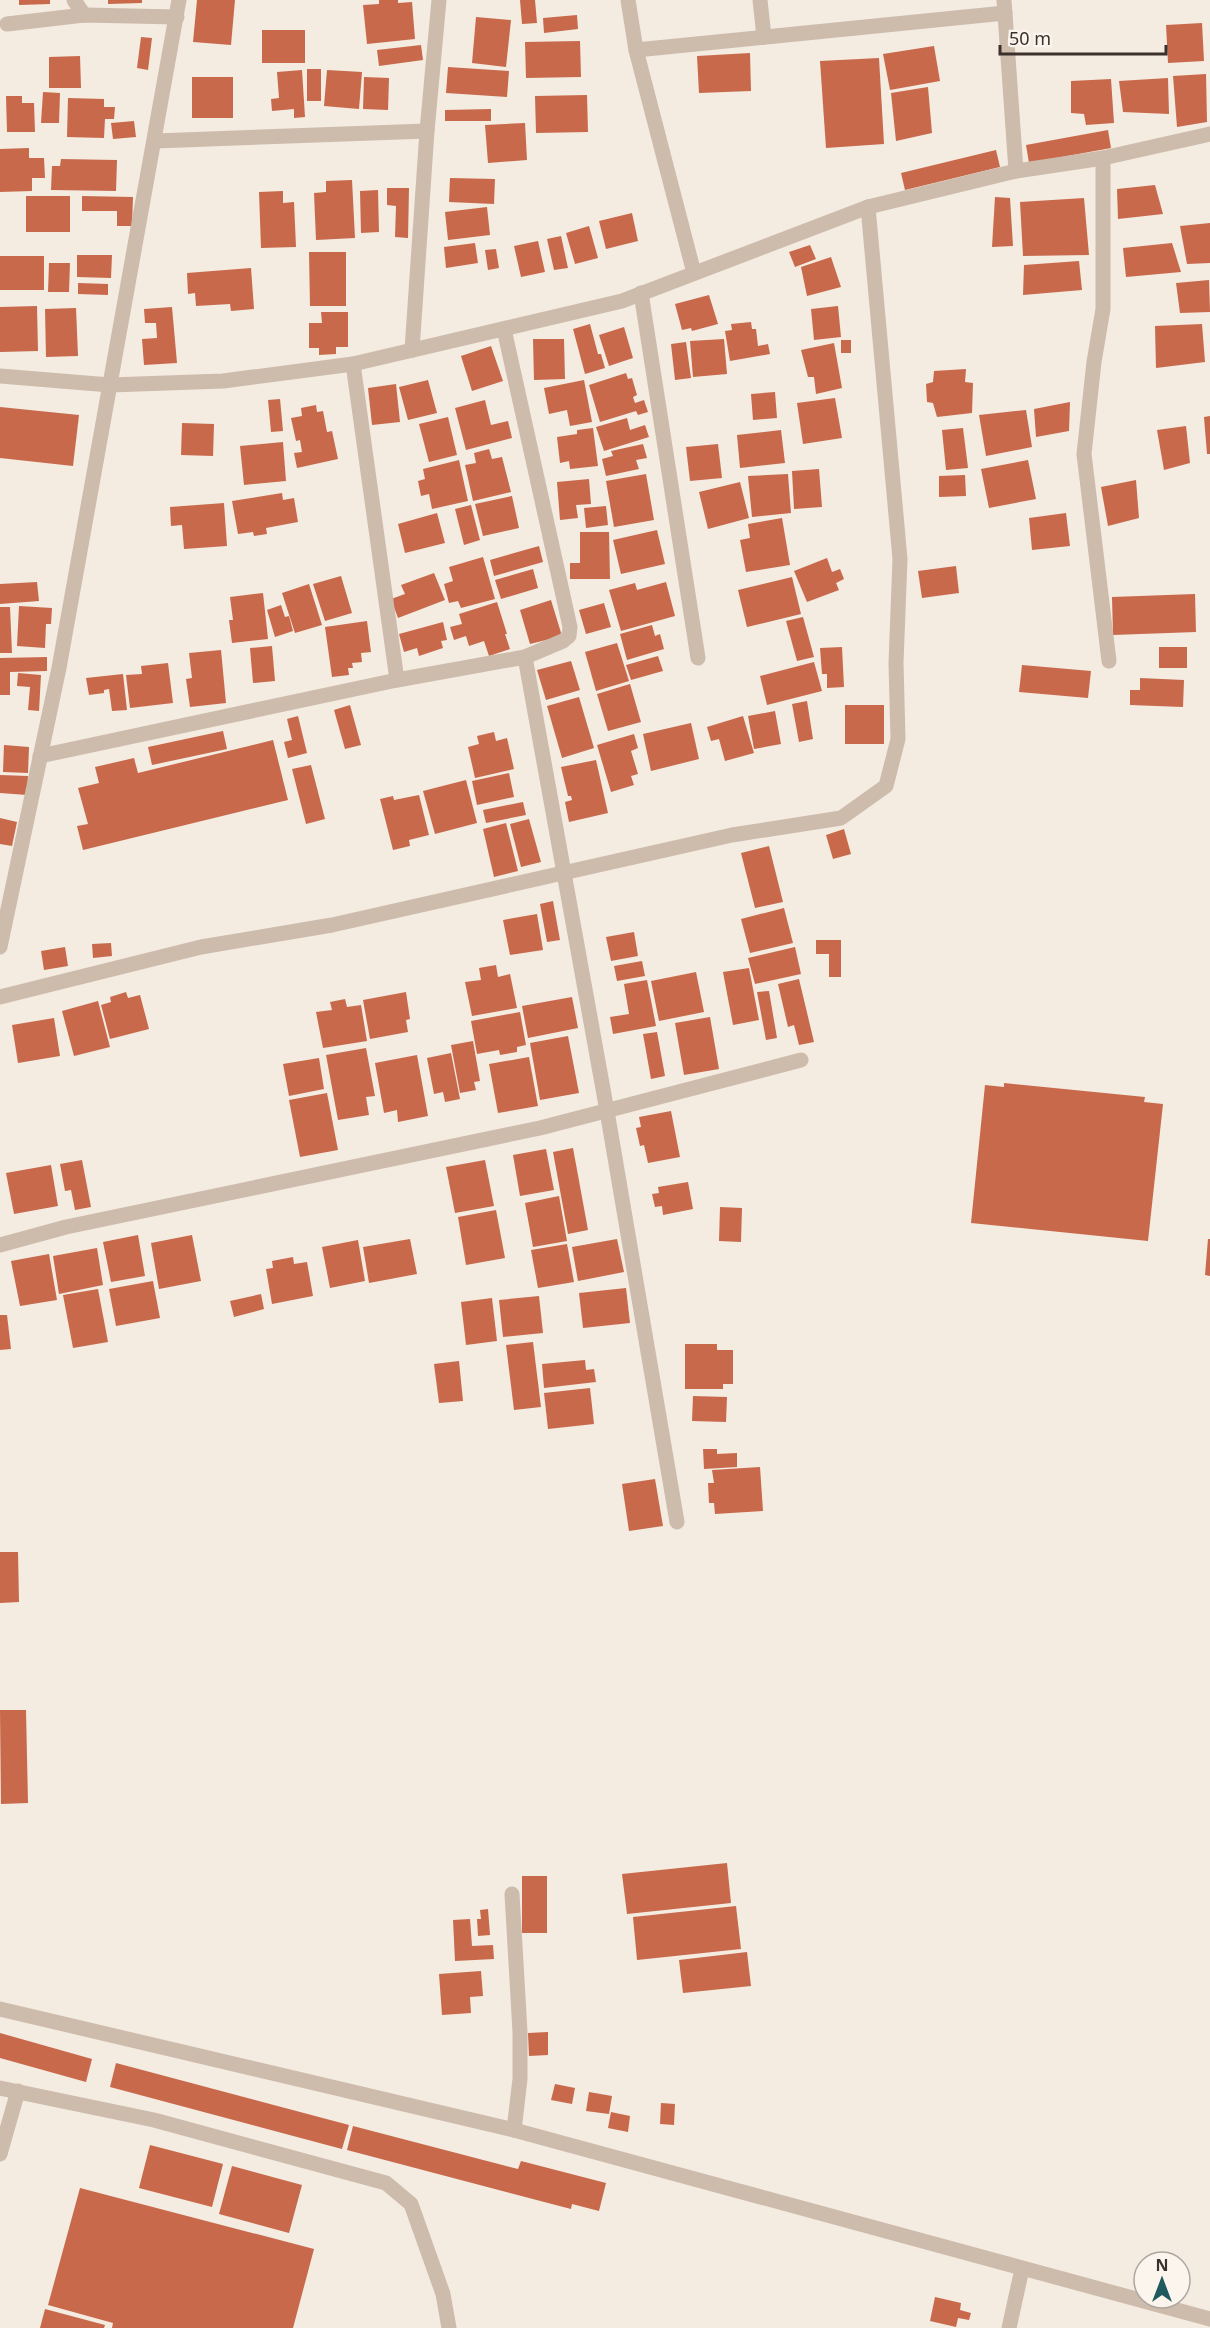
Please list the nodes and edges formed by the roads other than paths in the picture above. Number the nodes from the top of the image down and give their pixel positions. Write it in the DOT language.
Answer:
graph roads {
  1 [pos="74,0"];
  2 [pos="179,0"];
  3 [pos="439,0"];
  4 [pos="628,0"];
  5 [pos="760,0"];
  6 [pos="1004,7"];
  7 [pos="84,15"];
  8 [pos="177,17"];
  9 [pos="7,24"];
  10 [pos="764,37"];
  11 [pos="636,50"];
  12 [pos="427,131"];
  13 [pos="1210,134"];
  14 [pos="154,141"];
  15 [pos="1103,158"];
  16 [pos="1016,171"];
  17 [pos="868,207"];
  18 [pos="694,273"];
  19 [pos="641,293"];
  20 [pos="504,328"];
  21 [pos="412,350"];
  22 [pos="353,364"];
  23 [pos="0,376"];
  24 [pos="110,386"];
  25 [pos="525,657"];
  26 [pos="698,658"];
  27 [pos="1109,661"];
  28 [pos="397,680"];
  29 [pos="40,756"];
  30 [pos="563,873"];
  31 [pos="1,942"];
  32 [pos="0,997"];
  33 [pos="801,1060"];
  34 [pos="607,1111"];
  35 [pos="0,1245"];
  36 [pos="677,1522"];
  37 [pos="512,1894"];
  38 [pos="0,2009"];
  39 [pos="0,2088"];
  40 [pos="18,2091"];
  41 [pos="514,2130"];
  42 [pos="0,2154"];
  43 [pos="1022,2269"];
  44 [pos="1210,2319"];
  45 [pos="449,2328"];
  46 [pos="1009,2328"];
  1 -- 7 [label="street"];
  2 -- 8 [label="street"];
  3 -- 12 [label="street"];
  4 -- 11 [label="street"];
  5 -- 10 [label="street"];
  6 -- 10 [label="street"];
  6 -- 16 [label="street"];
  7 -- 8 [label="street"];
  7 -- 9 [label="street"];
  8 -- 14 [label="street"];
  10 -- 11 [label="street"];
  11 -- 18 [label="street"];
  12 -- 14 [label="street"];
  12 -- 21 [label="street"];
  13 -- 15 [label="street"];
  14 -- 24 [label="street"];
  15 -- 16 [label="street"];
  15 -- 27 [label="street"];
  16 -- 17 [label="street"];
  17 -- 18 [label="street"];
  17 -- 30 [label="street"];
  18 -- 19 [label="street"];
  19 -- 20 [label="street"];
  19 -- 26 [label="street"];
  20 -- 21 [label="street"];
  20 -- 25 [label="street"];
  21 -- 22 [label="street"];
  22 -- 24 [label="street"];
  22 -- 28 [label="street"];
  23 -- 24 [label="street"];
  24 -- 29 [label="street"];
  25 -- 28 [label="street"];
  25 -- 30 [label="street"];
  28 -- 29 [label="street"];
  29 -- 31 [label="street"];
  30 -- 32 [label="street"];
  30 -- 34 [label="street"];
  33 -- 34 [label="street"];
  34 -- 35 [label="street"];
  34 -- 36 [label="street"];
  37 -- 41 [label="street"];
  38 -- 41 [label="street"];
  39 -- 40 [label="street"];
  40 -- 42 [label="street"];
  40 -- 45 [label="street"];
  41 -- 43 [label="street"];
  43 -- 44 [label="street"];
  43 -- 46 [label="street"];
}
